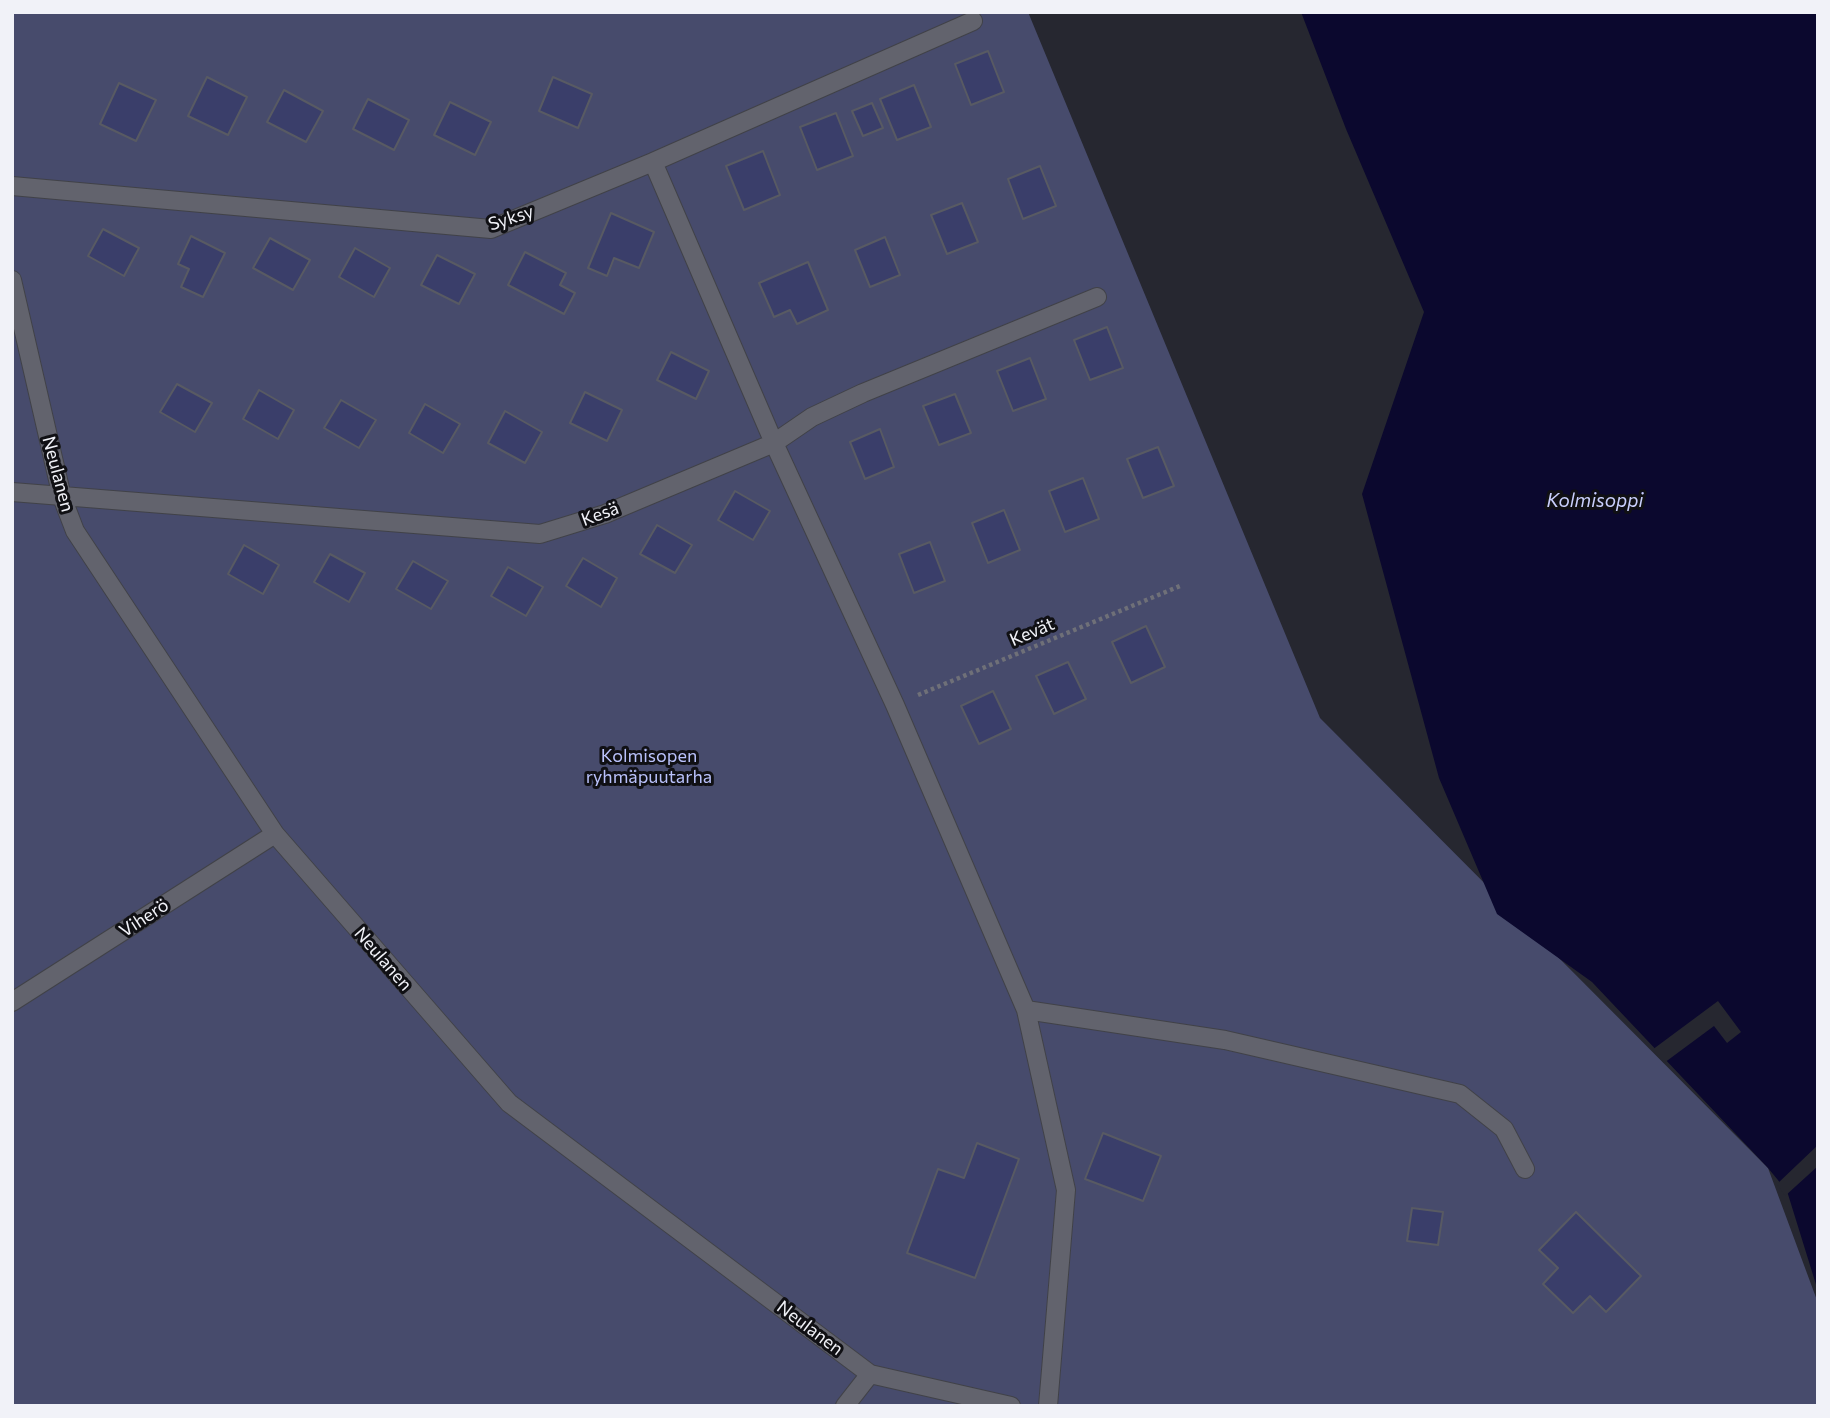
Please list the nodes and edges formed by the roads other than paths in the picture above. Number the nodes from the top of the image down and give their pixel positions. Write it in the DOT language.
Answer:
graph roads {
  1 [pos="973,20"];
  2 [pos="653,162"];
  3 [pos="12,186"];
  4 [pos="12,279"];
  5 [pos="1097,297"];
  6 [pos="774,443"];
  7 [pos="12,492"];
  8 [pos="62,497"];
  9 [pos="275,834"];
  10 [pos="12,1002"];
  11 [pos="1026,1010"];
  12 [pos="1525,1169"];
  13 [pos="870,1374"];
  14 [pos="845,1406"];
  15 [pos="1011,1406"];
  16 [pos="1048,1406"];
  1 -- 2 [label="lane, Syksy"];
  2 -- 3 [label="lane, Syksy"];
  2 -- 6 [label="lane"];
  4 -- 8 [label="lane, Neulanen"];
  5 -- 6 [label="lane, Kesä"];
  6 -- 8 [label="lane, Kesä"];
  6 -- 11 [label="lane"];
  7 -- 8 [label="lane, Kesä"];
  8 -- 9 [label="lane, Neulanen"];
  9 -- 10 [label="lane, Viherö"];
  9 -- 13 [label="lane, Neulanen"];
  11 -- 12 [label="lane"];
  11 -- 16 [label="lane"];
  13 -- 14 [label="lane"];
  13 -- 15 [label="lane, Neulanen"];
}
